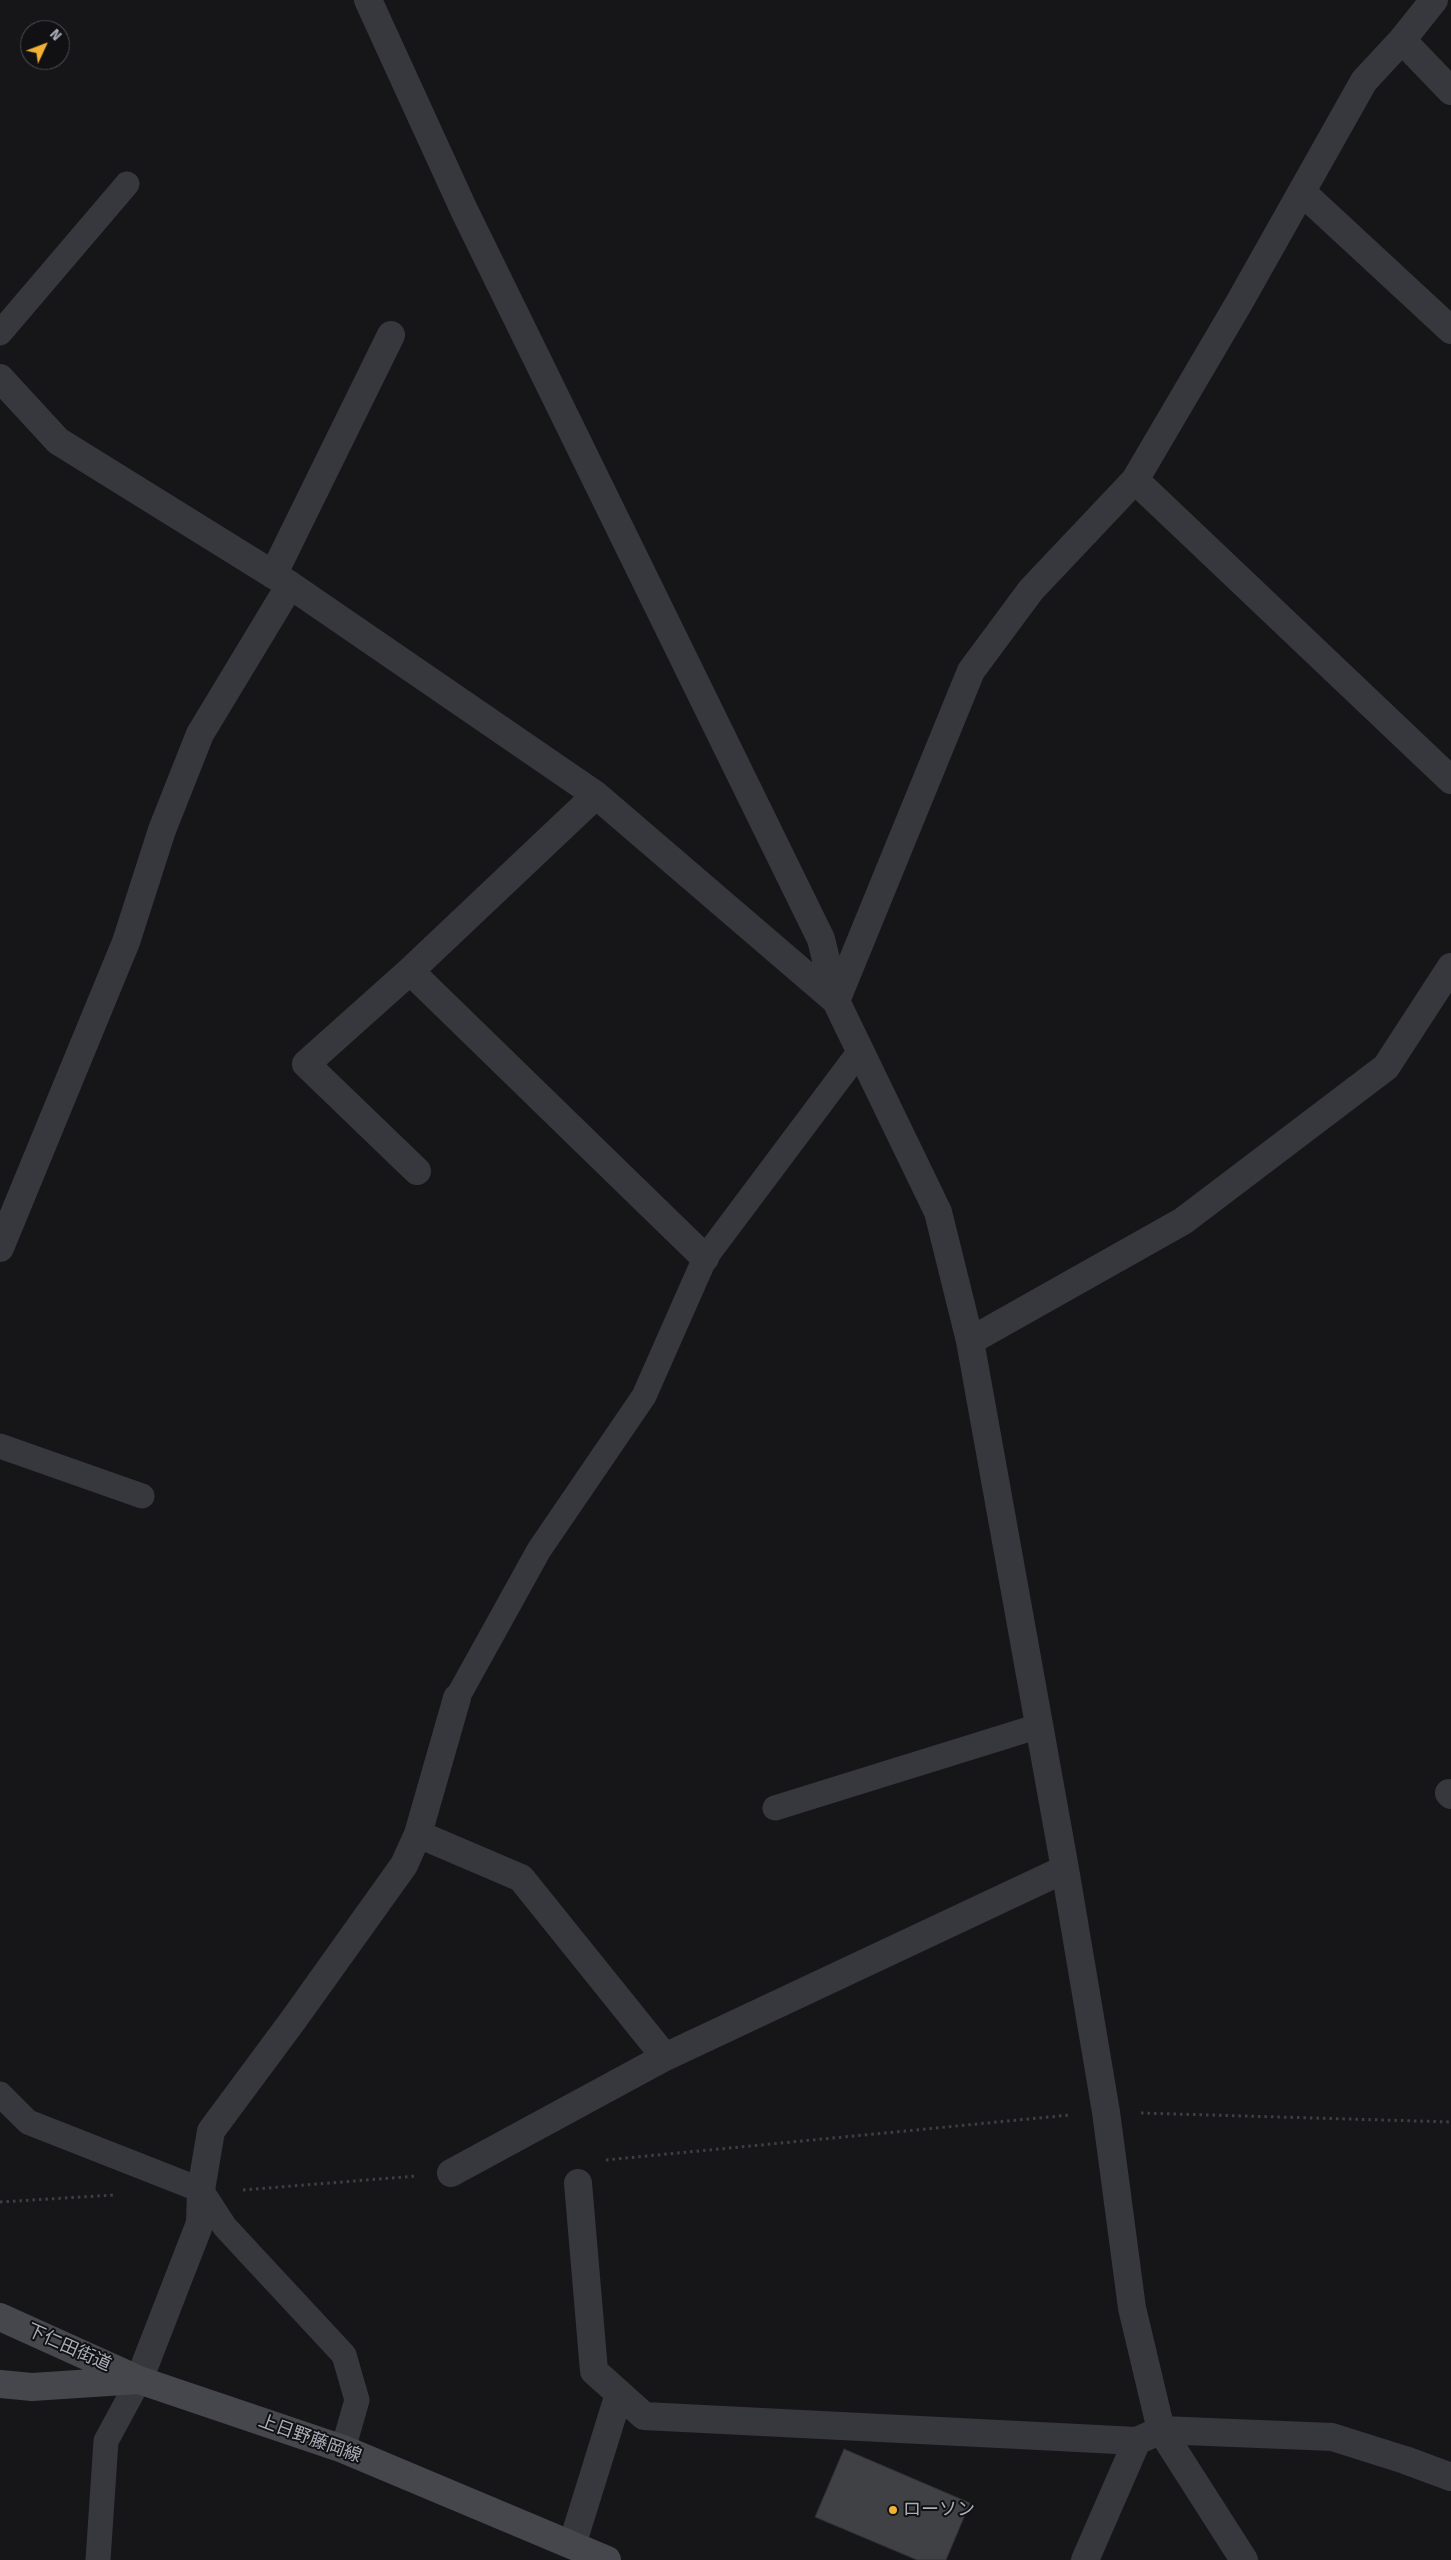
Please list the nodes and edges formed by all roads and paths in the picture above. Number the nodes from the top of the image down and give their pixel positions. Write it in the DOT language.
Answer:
graph roads {
  1 [pos="368,0"];
  2 [pos="1434,0"];
  3 [pos="1402,40"];
  4 [pos="1451,91"];
  5 [pos="127,184"];
  6 [pos="1302,192"];
  7 [pos="1451,330"];
  8 [pos="0,333"];
  9 [pos="391,335"];
  10 [pos="1,382"];
  11 [pos="1135,480"];
  12 [pos="281,580"];
  13 [pos="1451,780"];
  14 [pos="596,795"];
  15 [pos="1451,967"];
  16 [pos="410,971"];
  17 [pos="836,1001"];
  18 [pos="860,1051"];
  19 [pos="417,1171"];
  20 [pos="0,1248"];
  21 [pos="706,1258"];
  22 [pos="970,1341"];
  23 [pos="0,1446"];
  24 [pos="142,1496"];
  25 [pos="457,1698"];
  26 [pos="1039,1726"];
  27 [pos="775,1808"];
  28 [pos="418,1834"];
  29 [pos="1064,1869"];
  30 [pos="665,2057"];
  31 [pos="0,2094"];
  32 [pos="1106,2112"];
  33 [pos="1451,2122"];
  34 [pos="600,2161"];
  35 [pos="451,2173"];
  36 [pos="578,2183"];
  37 [pos="201,2190"];
  38 [pos="122,2195"];
  39 [pos="0,2202"];
  40 [pos="0,2317"];
  41 [pos="139,2380"];
  42 [pos="0,2384"];
  43 [pos="620,2394"];
  44 [pos="1161,2430"];
  45 [pos="1137,2441"];
  46 [pos="343,2449"];
  47 [pos="1451,2477"];
  48 [pos="572,2545"];
  49 [pos="98,2560"];
  50 [pos="607,2560"];
  51 [pos="1085,2560"];
  52 [pos="1244,2560"];
  1 -- 17 [label="street"];
  2 -- 3 [label="street"];
  3 -- 4 [label="street"];
  3 -- 6 [label="street"];
  5 -- 8 [label="lane"];
  6 -- 7 [label="street"];
  6 -- 11 [label="street"];
  9 -- 12 [label="street"];
  10 -- 12 [label="street"];
  11 -- 13 [label="street"];
  11 -- 17 [label="street"];
  12 -- 14 [label="street"];
  12 -- 20 [label="street"];
  14 -- 16 [label="street"];
  14 -- 17 [label="street"];
  15 -- 22 [label="street"];
  16 -- 19 [label="street"];
  16 -- 21 [label="street"];
  17 -- 18 [label="street"];
  18 -- 21 [label="lane"];
  18 -- 22 [label="street"];
  21 -- 25 [label="lane"];
  22 -- 26 [label="street"];
  23 -- 24 [label="lane"];
  25 -- 28 [label="street"];
  26 -- 27 [label="lane"];
  26 -- 29 [label="street"];
  28 -- 30 [label="street"];
  28 -- 37 [label="street"];
  29 -- 30 [label="street"];
  29 -- 32 [label="street"];
  30 -- 35 [label="street"];
  31 -- 37 [label="lane"];
  32 -- 33 [label="path"];
  32 -- 34 [label="path"];
  32 -- 44 [label="street"];
  35 -- 37 [label="path"];
  36 -- 43 [label="street"];
  37 -- 41 [label="street"];
  37 -- 46 [label="lane"];
  38 -- 39 [label="path"];
  40 -- 41 [label="main road, 下仁田街道"];
  41 -- 42 [label="main road, 上日野藤岡線"];
  41 -- 46 [label="main road, 上日野藤岡線"];
  41 -- 49 [label="lane"];
  43 -- 45 [label="street"];
  43 -- 48 [label="street"];
  44 -- 45 [label="street"];
  44 -- 47 [label="street"];
  44 -- 52 [label="street"];
  45 -- 51 [label="street"];
  46 -- 48 [label="main road, 上日野藤岡線"];
  48 -- 50 [label="main road, 上日野藤岡線"];
}
